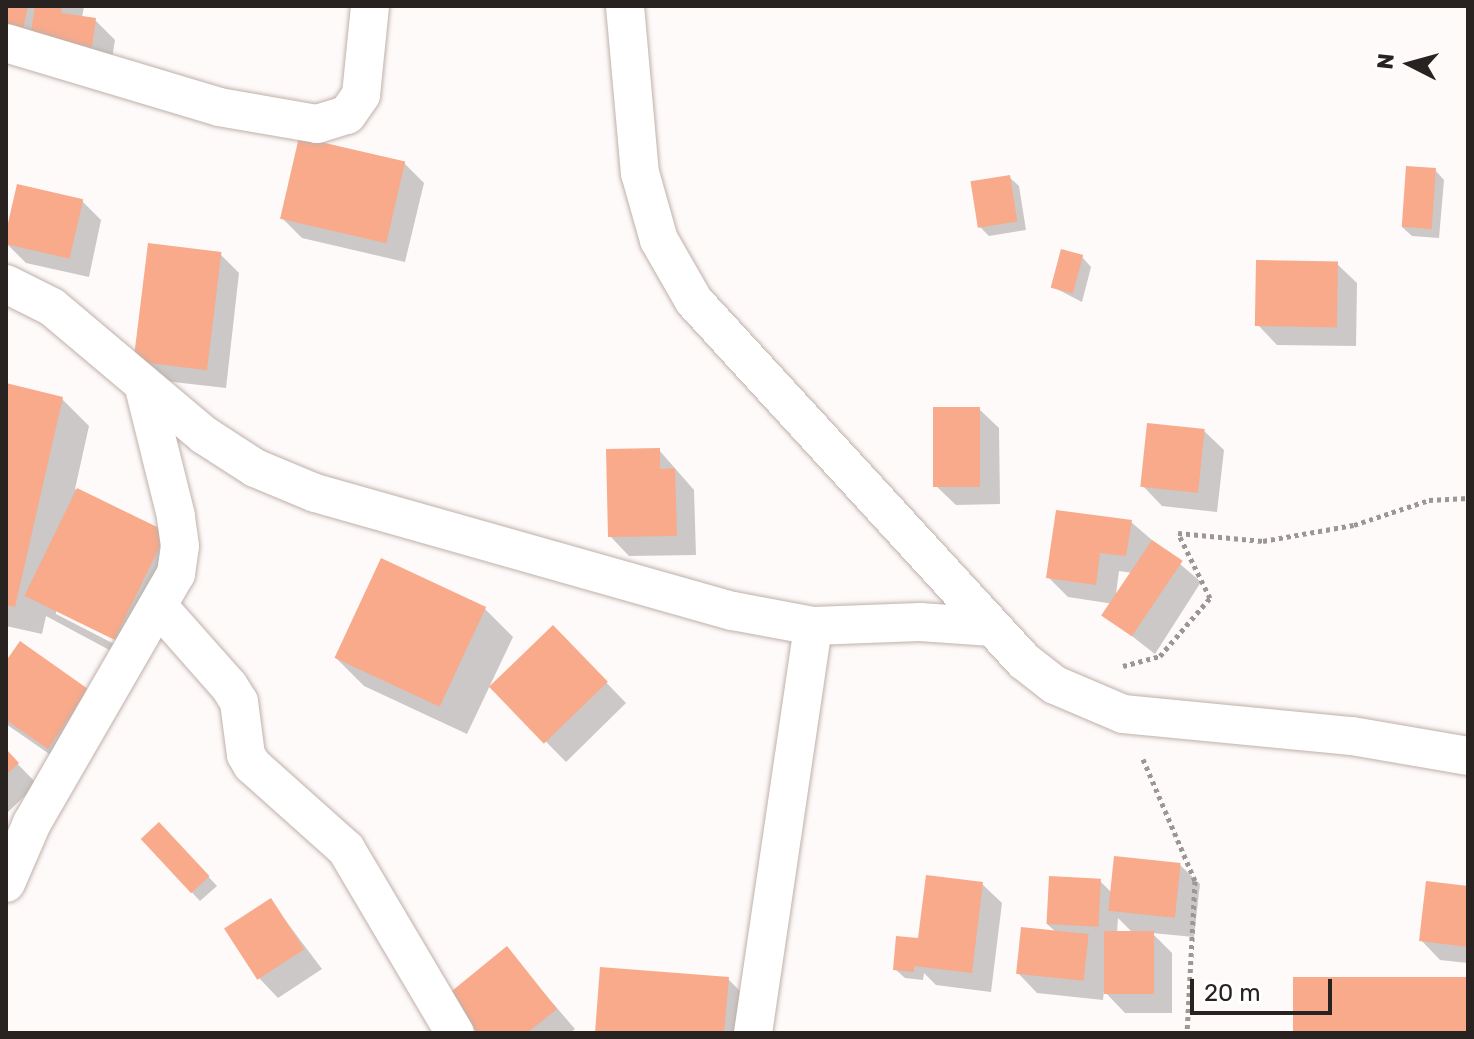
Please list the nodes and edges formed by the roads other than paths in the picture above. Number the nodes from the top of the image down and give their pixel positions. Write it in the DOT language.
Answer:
graph roads {
  1 [pos="370,6"];
  2 [pos="625,6"];
  3 [pos="6,43"];
  4 [pos="6,284"];
  5 [pos="144,388"];
  6 [pos="159,607"];
  7 [pos="813,626"];
  8 [pos="992,627"];
  9 [pos="1468,756"];
  10 [pos="6,883"];
  11 [pos="455,1033"];
  12 [pos="753,1033"];
  1 -- 3 [label="street"];
  2 -- 8 [label="street"];
  4 -- 5 [label="street"];
  5 -- 6 [label="street"];
  5 -- 7 [label="street"];
  6 -- 10 [label="street"];
  6 -- 11 [label="street"];
  7 -- 8 [label="street"];
  7 -- 12 [label="street"];
  8 -- 9 [label="street"];
}
